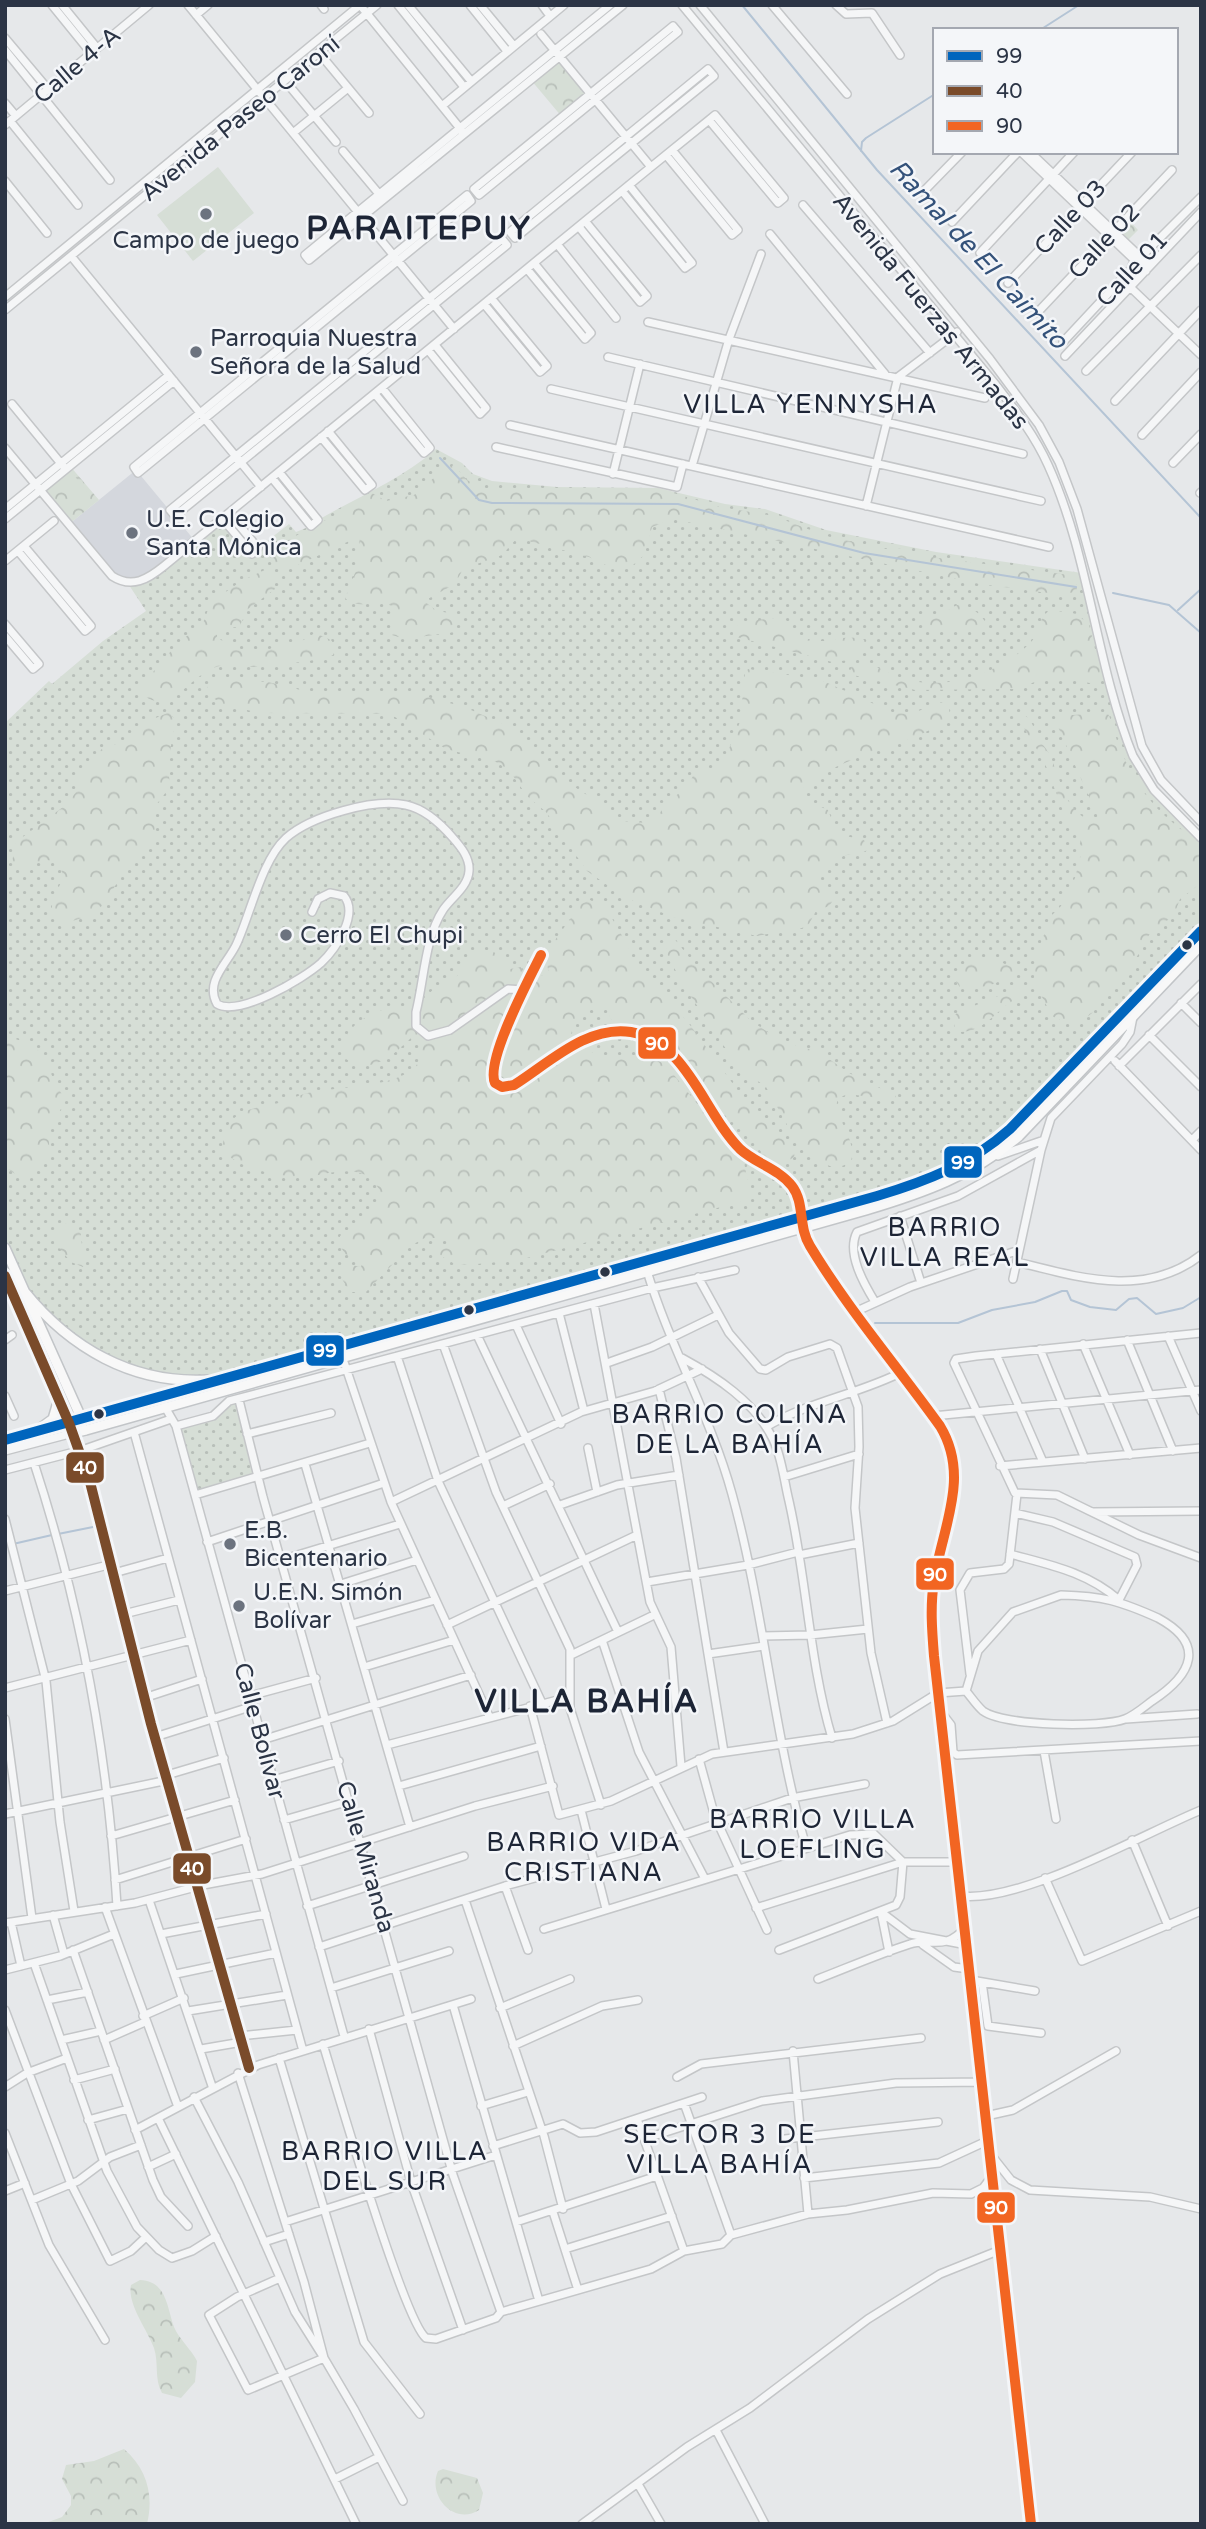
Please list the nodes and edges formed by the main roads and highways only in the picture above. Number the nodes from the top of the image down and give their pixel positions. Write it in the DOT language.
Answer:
graph roads {
  1 [pos="1201,931"];
  2 [pos="1201,945"];
  3 [pos="802,1222"];
  4 [pos="5,1248"];
  5 [pos="5,1276"];
  6 [pos="24,1291"];
  7 [pos="230,1377"];
  8 [pos="57,1396"];
  9 [pos="82,1419"];
  10 [pos="69,1423"];
  11 [pos="86,1430"];
  12 [pos="35,1432"];
  1 -- 3 [label="main road"];
  2 -- 3 [label="main road"];
  3 -- 7 [label="main road"];
  3 -- 11 [label="main road"];
  4 -- 6 [label="main road"];
  5 -- 8 [label="main road"];
  6 -- 7 [label="main road"];
  6 -- 9 [label="main road"];
  7 -- 9 [label="main road"];
  8 -- 10 [label="main road"];
  8 -- 12 [label="main road"];
  9 -- 10 [label="main road"];
  9 -- 11 [label="main road"];
  10 -- 11 [label="main road"];
}
